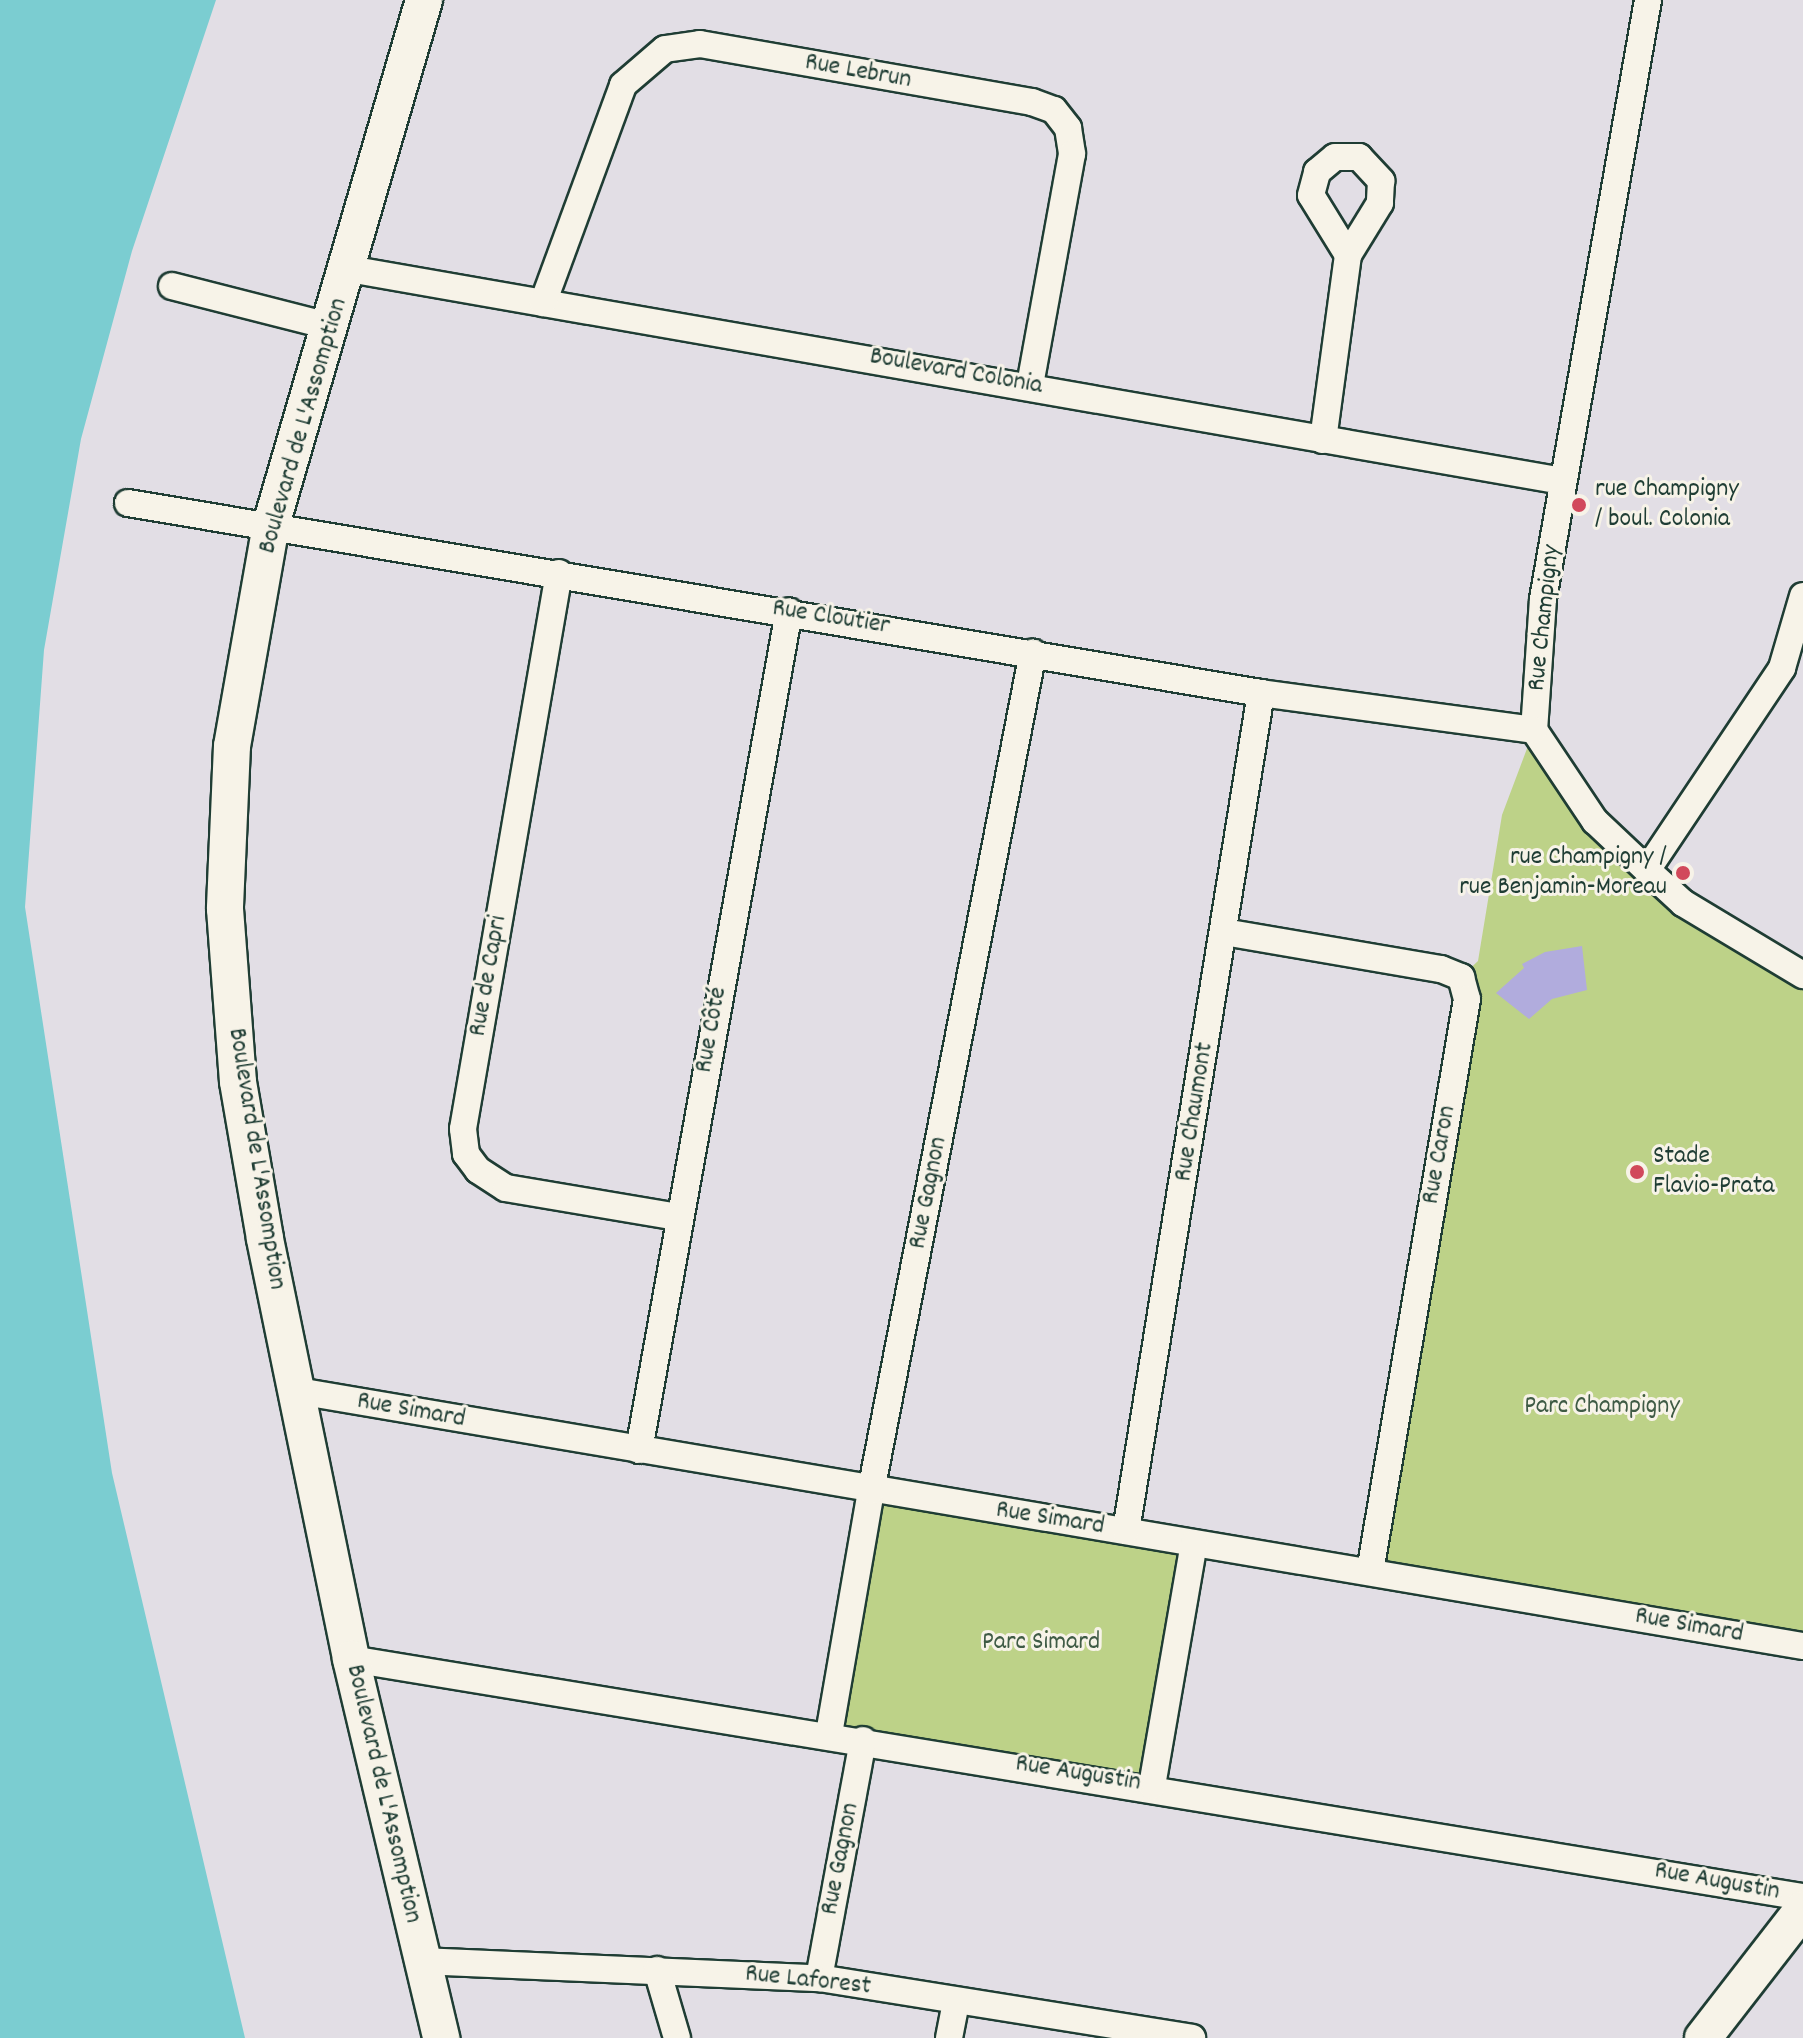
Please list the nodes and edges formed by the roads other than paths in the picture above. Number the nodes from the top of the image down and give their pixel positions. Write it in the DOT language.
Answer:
graph roads {
  1 [pos="424,0"];
  2 [pos="1648,0"];
  3 [pos="1348,255"];
  4 [pos="349,269"];
  5 [pos="172,286"];
  6 [pos="543,303"];
  7 [pos="329,326"];
  8 [pos="1030,384"];
  9 [pos="1323,440"];
  10 [pos="1562,481"];
  11 [pos="128,503"];
  12 [pos="271,525"];
  13 [pos="559,573"];
  14 [pos="1803,596"];
  15 [pos="789,611"];
  16 [pos="1033,652"];
  17 [pos="1261,693"];
  18 [pos="1534,730"];
  19 [pos="1647,870"];
  20 [pos="1224,932"];
  21 [pos="1803,975"];
  22 [pos="678,1217"];
  23 [pos="298,1391"];
  24 [pos="639,1450"];
  25 [pos="871,1491"];
  26 [pos="1126,1531"];
  27 [pos="1194,1544"];
  28 [pos="1370,1572"];
  29 [pos="1803,1646"];
  30 [pos="351,1659"];
  31 [pos="829,1734"];
  32 [pos="863,1740"];
  33 [pos="1152,1786"];
  34 [pos="1803,1897"];
  35 [pos="1803,1909"];
  36 [pos="422,1961"];
  37 [pos="657,1970"];
  38 [pos="819,1978"];
  39 [pos="956,2001"];
  40 [pos="441,2038"];
  41 [pos="677,2038"];
  42 [pos="949,2038"];
  43 [pos="1192,2038"];
  44 [pos="1703,2038"];
  1 -- 4 [label="street, Boulevard de L'Assomption"];
  2 -- 10 [label="street, Rue Champigny"];
  3 -- 9 [label="street"];
  4 -- 6 [label="street, Boulevard Colonia"];
  4 -- 7 [label="street, Boulevard de L'Assomption"];
  5 -- 7 [label="street"];
  6 -- 8 [label="street, Boulevard Colonia"];
  6 -- 8 [label="street, Rue Lebrun"];
  7 -- 12 [label="street, Boulevard de L'Assomption"];
  8 -- 9 [label="street, Boulevard Colonia"];
  9 -- 10 [label="street, Boulevard Colonia"];
  10 -- 18 [label="street, Rue Champigny"];
  11 -- 12 [label="street, Rue Cloutier"];
  12 -- 13 [label="street, Rue Cloutier"];
  12 -- 23 [label="street, Boulevard de L'Assomption"];
  13 -- 15 [label="street, Rue Cloutier"];
  13 -- 22 [label="street, Rue de Capri"];
  14 -- 19 [label="street"];
  15 -- 16 [label="street, Rue Cloutier"];
  15 -- 22 [label="street, Rue Côté"];
  16 -- 17 [label="street, Rue Cloutier"];
  16 -- 25 [label="street, Rue Gagnon"];
  17 -- 18 [label="street, Rue Cloutier"];
  17 -- 20 [label="street, Rue Chaumont"];
  18 -- 19 [label="street, Rue Champigny"];
  19 -- 21 [label="street, Rue Champigny"];
  20 -- 26 [label="street, Rue Chaumont"];
  20 -- 28 [label="street, Rue Caron"];
  22 -- 24 [label="street, Rue Côté"];
  23 -- 24 [label="street, Rue Simard"];
  23 -- 30 [label="street, Boulevard de L'Assomption"];
  24 -- 25 [label="street, Rue Simard"];
  25 -- 26 [label="street, Rue Simard"];
  25 -- 31 [label="street, Rue Gagnon"];
  26 -- 27 [label="street, Rue Simard"];
  27 -- 28 [label="street, Rue Simard"];
  27 -- 33 [label="street"];
  28 -- 29 [label="street, Rue Simard"];
  30 -- 31 [label="street, Rue Augustin"];
  30 -- 36 [label="street, Boulevard de L'Assomption"];
  31 -- 32 [label="street, Rue Augustin"];
  32 -- 33 [label="street, Rue Augustin"];
  32 -- 38 [label="street, Rue Gagnon"];
  33 -- 34 [label="street, Rue Augustin"];
  35 -- 44 [label="street"];
  36 -- 37 [label="street, Rue Laforest"];
  36 -- 40 [label="street, Boulevard de L'Assomption"];
  37 -- 38 [label="street, Rue Laforest"];
  37 -- 41 [label="street"];
  38 -- 39 [label="street, Rue Laforest"];
  39 -- 42 [label="street"];
  39 -- 43 [label="street, Rue Laforest"];
}
